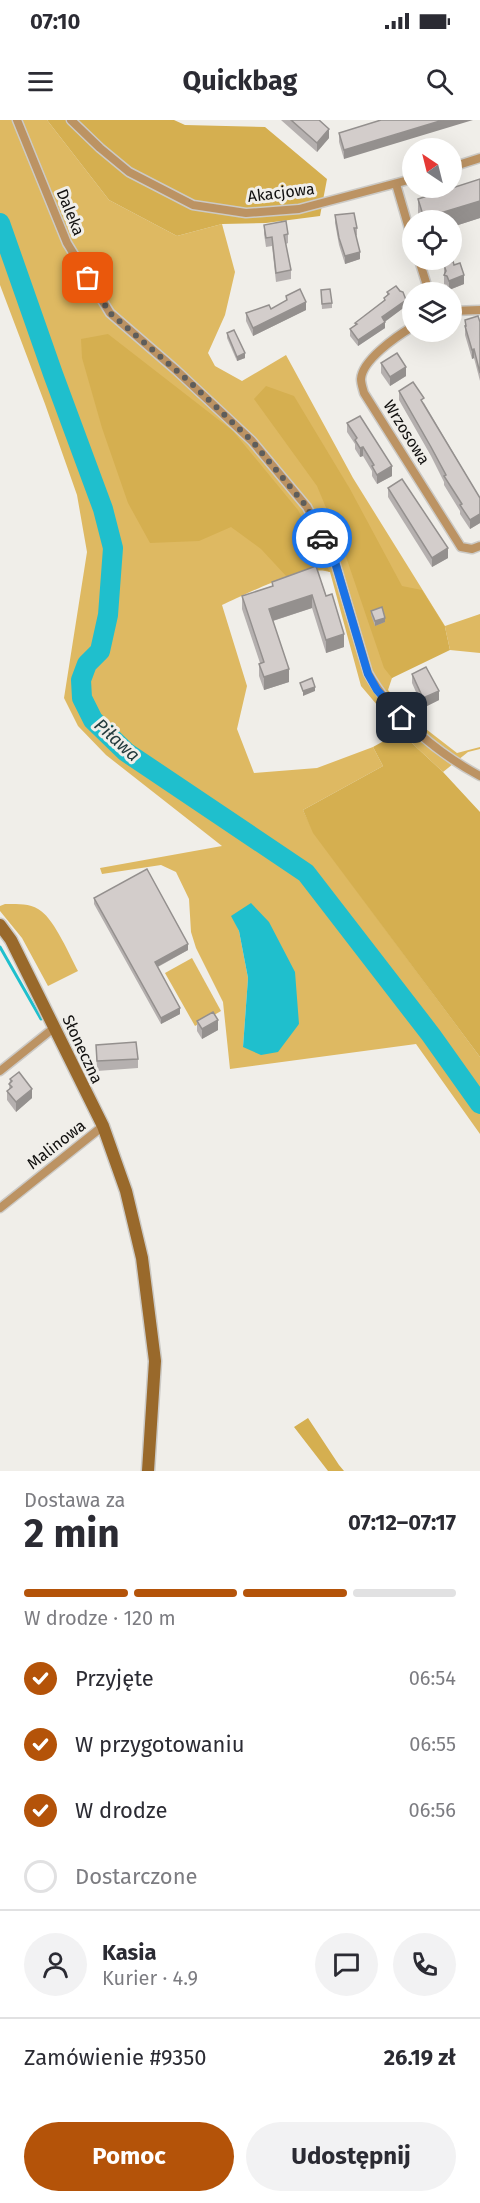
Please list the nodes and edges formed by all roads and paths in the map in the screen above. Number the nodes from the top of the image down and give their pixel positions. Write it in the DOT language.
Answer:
graph roads {
  1 [pos="17,120"];
  2 [pos="70,120"];
  3 [pos="480,158"];
  4 [pos="462,164"];
  5 [pos="402,182"];
  6 [pos="396,184"];
  7 [pos="404,210"];
  8 [pos="480,309"];
  9 [pos="462,310"];
  10 [pos="402,333"];
  11 [pos="480,546"];
  12 [pos="480,776"];
  13 [pos="0,925"];
  14 [pos="55,1027"];
  15 [pos="0,1071"];
  16 [pos="103,1126"];
  17 [pos="0,1208"];
  18 [pos="148,1471"];
  1 -- 12 [label="street, Daleka"];
  2 -- 6 [label="street, Akacjowa"];
  3 -- 4 [label="street"];
  5 -- 6 [label="street, Akacjowa"];
  6 -- 7 [label="street"];
  8 -- 9 [label="street"];
  10 -- 11 [label="street, Wrzosowa"];
  13 -- 14 [label="street, Słoneczna"];
  14 -- 15 [label="street"];
  14 -- 16 [label="street, Słoneczna"];
  16 -- 17 [label="street, Malinowa"];
  16 -- 18 [label="street, Słoneczna"];
}
